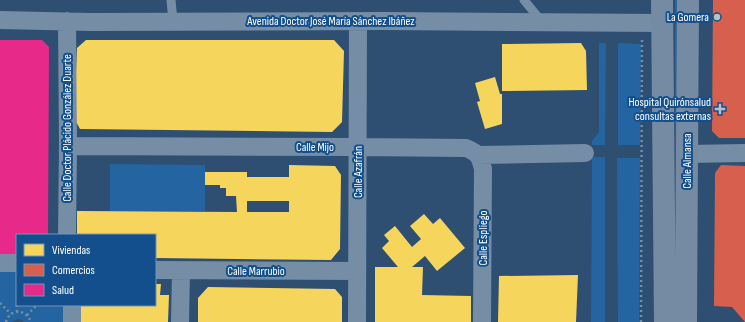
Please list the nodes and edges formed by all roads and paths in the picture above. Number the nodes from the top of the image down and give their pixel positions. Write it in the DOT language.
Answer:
graph roads {
  1 [pos="171,0"];
  2 [pos="524,0"];
  3 [pos="662,0"];
  4 [pos="688,0"];
  5 [pos="0,20"];
  6 [pos="67,21"];
  7 [pos="172,21"];
  8 [pos="358,22"];
  9 [pos="543,23"];
  10 [pos="652,23"];
  11 [pos="68,146"];
  12 [pos="358,147"];
  13 [pos="584,153"];
  14 [pos="745,153"];
  15 [pos="687,154"];
  16 [pos="478,155"];
  17 [pos="67,234"];
  18 [pos="0,263"];
  19 [pos="16,263"];
  20 [pos="156,270"];
  21 [pos="181,271"];
  22 [pos="357,271"];
  23 [pos="0,303"];
  24 [pos="18,306"];
  25 [pos="36,306"];
  26 [pos="72,306"];
  27 [pos="17,312"];
  28 [pos="11,314"];
  29 [pos="27,315"];
  30 [pos="670,321"];
  31 [pos="6,322"];
  32 [pos="31,322"];
  33 [pos="72,322"];
  34 [pos="180,322"];
  35 [pos="357,322"];
  36 [pos="482,322"];
  37 [pos="642,322"];
  1 -- 7 [label="lane"];
  2 -- 9 [label="lane"];
  3 -- 10 [label="main road, Calle Almansa"];
  4 -- 15 [label="main road, Calle Almansa"];
  5 -- 6 [label="street, Avenida Doctor José María Sánchez Ibáñez"];
  6 -- 7 [label="street, Avenida Doctor José María Sánchez Ibáñez"];
  6 -- 11 [label="street, Calle Doctor Plácido González Duarte"];
  7 -- 8 [label="street, Avenida Doctor José María Sánchez Ibáñez"];
  8 -- 9 [label="street, Avenida Doctor José María Sánchez Ibáñez"];
  8 -- 12 [label="street, Calle Azafrán"];
  9 -- 10 [label="street, Avenida Doctor José María Sánchez Ibáñez"];
  10 -- 30 [label="main road, Calle Almansa"];
  10 -- 37 [label="path"];
  11 -- 12 [label="street, Calle Mijo"];
  11 -- 17 [label="street, Calle Doctor Plácido González Duarte"];
  12 -- 16 [label="street, Calle Mijo"];
  12 -- 22 [label="street, Calle Azafrán"];
  13 -- 16 [label="street, Calle Mijo"];
  14 -- 15 [label="street"];
  15 -- 30 [label="main road, Calle Almansa"];
  16 -- 36 [label="street, Calle Espliego"];
  18 -- 19 [label="street"];
  20 -- 21 [label="street, Calle Marrubio"];
  21 -- 22 [label="street, Calle Marrubio"];
  21 -- 34 [label="street"];
  22 -- 35 [label="street, Calle Azafrán"];
  23 -- 28 [label="path"];
  24 -- 27 [label="path"];
  25 -- 29 [label="path"];
  26 -- 33 [label="street"];
  27 -- 28 [label="path"];
  27 -- 29 [label="path"];
  28 -- 31 [label="path"];
  29 -- 32 [label="path"];
}
